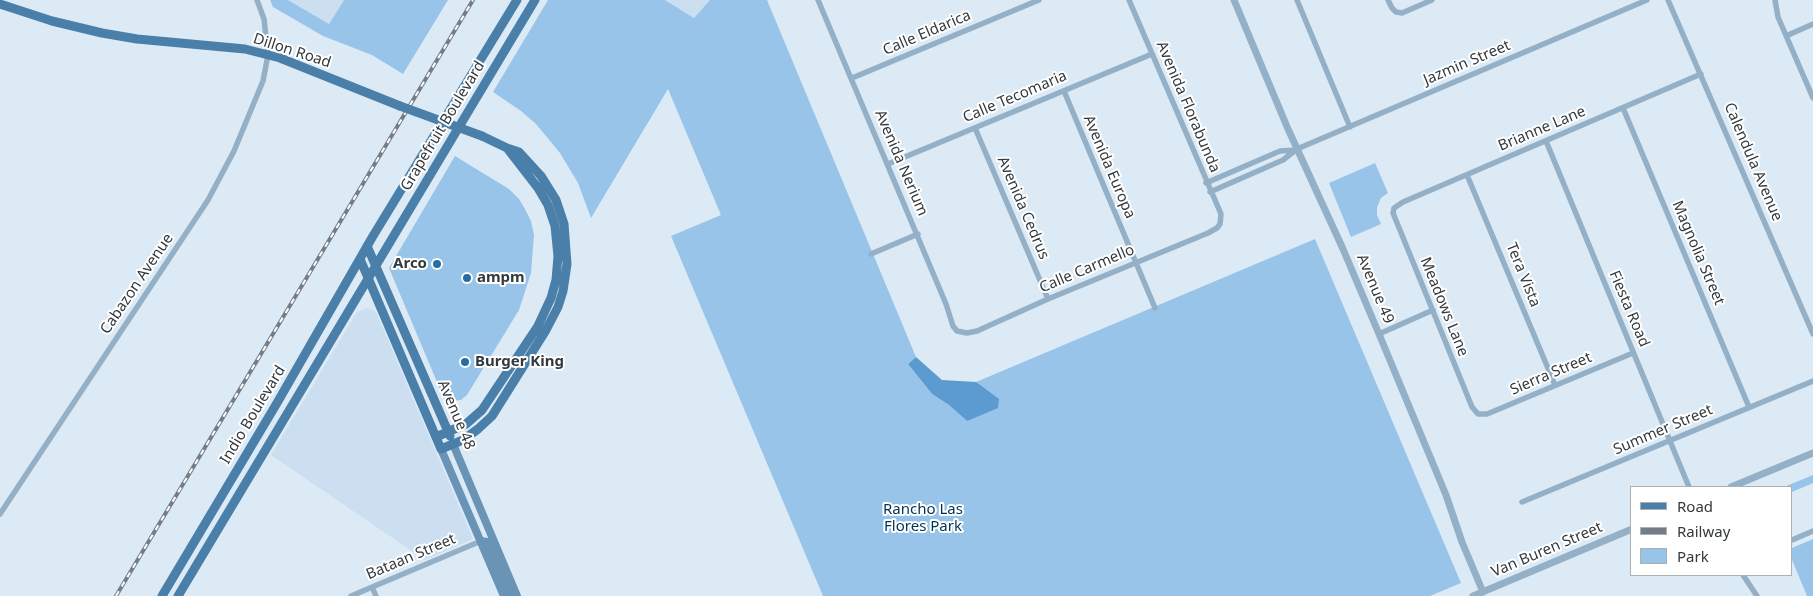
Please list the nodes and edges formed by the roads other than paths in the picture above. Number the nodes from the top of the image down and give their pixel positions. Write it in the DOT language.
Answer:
graph roads {
  1 [pos="257,0"];
  2 [pos="517,0"];
  3 [pos="535,0"];
  4 [pos="818,0"];
  5 [pos="1039,0"];
  6 [pos="1129,0"];
  7 [pos="1234,0"];
  8 [pos="1297,0"];
  9 [pos="1388,0"];
  10 [pos="1432,0"];
  11 [pos="1647,0"];
  12 [pos="1668,0"];
  13 [pos="1775,0"];
  14 [pos="0,4"];
  15 [pos="1813,24"];
  16 [pos="1786,36"];
  17 [pos="1152,54"];
  18 [pos="268,55"];
  19 [pos="1701,74"];
  20 [pos="852,78"];
  21 [pos="1064,90"];
  22 [pos="1813,98"];
  23 [pos="1623,108"];
  24 [pos="1350,127"];
  25 [pos="975,128"];
  26 [pos="1546,141"];
  27 [pos="507,148"];
  28 [pos="1297,149"];
  29 [pos="888,164"];
  30 [pos="1468,175"];
  31 [pos="1206,183"];
  32 [pos="1210,192"];
  33 [pos="1394,208"];
  34 [pos="1220,224"];
  35 [pos="918,234"];
  36 [pos="367,246"];
  37 [pos="871,254"];
  38 [pos="360,259"];
  39 [pos="1135,262"];
  40 [pos="375,265"];
  41 [pos="368,278"];
  42 [pos="1048,299"];
  43 [pos="1155,308"];
  44 [pos="1433,310"];
  45 [pos="962,333"];
  46 [pos="1378,334"];
  47 [pos="1813,334"];
  48 [pos="1634,353"];
  49 [pos="1813,380"];
  50 [pos="1554,385"];
  51 [pos="1749,408"];
  52 [pos="1478,414"];
  53 [pos="449,432"];
  54 [pos="436,437"];
  55 [pos="1670,440"];
  56 [pos="454,444"];
  57 [pos="441,449"];
  58 [pos="1813,453"];
  59 [pos="1689,486"];
  60 [pos="1733,486"];
  61 [pos="1522,502"];
  62 [pos="0,514"];
  63 [pos="1630,530"];
  64 [pos="1813,531"];
  65 [pos="1793,540"];
  66 [pos="481,541"];
  67 [pos="1744,576"];
  68 [pos="372,587"];
  69 [pos="1482,592"];
  70 [pos="162,596"];
  71 [pos="178,596"];
  72 [pos="351,596"];
  73 [pos="376,596"];
  74 [pos="504,596"];
  75 [pos="511,596"];
  76 [pos="517,596"];
  77 [pos="1474,596"];
  78 [pos="1757,596"];
  1 -- 18 [label="street"];
  2 -- 36 [label="main road, Grapefruit Boulevard"];
  3 -- 40 [label="main road, Grapefruit Boulevard"];
  4 -- 20 [label="street, Avenida Nerium"];
  5 -- 20 [label="street, Calle Eldarica"];
  6 -- 17 [label="street, Avenida Florabunda"];
  7 -- 28 [label="street, Avenue 49"];
  8 -- 24 [label="street"];
  9 -- 10 [label="street"];
  11 -- 24 [label="street, Jazmin Street"];
  12 -- 19 [label="street, Calendula Avenue"];
  13 -- 16 [label="street"];
  14 -- 18 [label="main road, Dillon Road"];
  15 -- 16 [label="street"];
  16 -- 22 [label="street"];
  17 -- 21 [label="street, Calle Tecomaria"];
  17 -- 31 [label="street, Avenida Florabunda"];
  18 -- 27 [label="main road, Dillon Road, bridge"];
  18 -- 62 [label="street, Cabazon Avenue"];
  19 -- 23 [label="street, Brianne Lane"];
  19 -- 47 [label="street, Calendula Avenue"];
  20 -- 29 [label="street, Avenida Nerium"];
  21 -- 25 [label="street, Calle Tecomaria"];
  21 -- 39 [label="street, Avenida Europa"];
  23 -- 26 [label="street, Brianne Lane"];
  23 -- 51 [label="street, Magnolia Street"];
  24 -- 28 [label="street, Jazmin Street"];
  25 -- 29 [label="street, Calle Tecomaria"];
  25 -- 42 [label="street, Avenida Cedrus"];
  26 -- 30 [label="street, Brianne Lane"];
  26 -- 48 [label="street, Fiesta Road"];
  27 -- 53 [label="main road, Dillon Road"];
  27 -- 56 [label="main road, Dillon Road"];
  28 -- 31 [label="street"];
  28 -- 32 [label="street"];
  28 -- 46 [label="street, Avenue 49"];
  29 -- 35 [label="street, Avenida Nerium"];
  30 -- 33 [label="street, Brianne Lane"];
  30 -- 50 [label="street, Tera Vista"];
  31 -- 32 [label="street, Avenida Florabunda"];
  32 -- 34 [label="street, Avenida Florabunda"];
  33 -- 44 [label="street, Meadows Lane"];
  34 -- 39 [label="street, Calle Carmello"];
  35 -- 37 [label="street"];
  35 -- 45 [label="street, Avenida Nerium"];
  36 -- 38 [label="main road, Indio Boulevard"];
  36 -- 40 [label="main road, Avenue 48"];
  38 -- 41 [label="main road, Avenue 48"];
  38 -- 70 [label="main road, Indio Boulevard"];
  39 -- 42 [label="street, Calle Carmello"];
  39 -- 43 [label="street, Avenida Europa"];
  40 -- 41 [label="main road, Indio Boulevard"];
  40 -- 53 [label="main road, Avenue 48"];
  41 -- 54 [label="main road, Avenue 48"];
  41 -- 71 [label="main road, Indio Boulevard"];
  42 -- 45 [label="street, Calle Carmello"];
  44 -- 46 [label="street"];
  44 -- 52 [label="street, Meadows Lane"];
  46 -- 69 [label="street, Avenue 49"];
  48 -- 50 [label="street, Sierra Street"];
  48 -- 55 [label="street, Fiesta Road"];
  49 -- 51 [label="street, Summer Street"];
  50 -- 52 [label="street, Sierra Street"];
  51 -- 55 [label="street, Summer Street"];
  53 -- 54 [label="main road, Dillon Road"];
  53 -- 56 [label="main road, Avenue 48"];
  54 -- 57 [label="main road, Avenue 48"];
  55 -- 59 [label="street, Fiesta Road"];
  55 -- 61 [label="street, Summer Street"];
  56 -- 57 [label="main road, Dillon Road"];
  56 -- 76 [label="main road, Avenue 48"];
  57 -- 66 [label="main road, Avenue 48"];
  58 -- 60 [label="street"];
  63 -- 69 [label="street, Van Buren Street"];
  64 -- 65 [label="street"];
  66 -- 68 [label="street, Bataan Street"];
  66 -- 74 [label="main road, Avenue 48"];
  66 -- 75 [label="main road"];
  67 -- 78 [label="street"];
  68 -- 72 [label="street, Bataan Street"];
  68 -- 73 [label="street"];
  69 -- 77 [label="street, Van Buren Street"];
}
